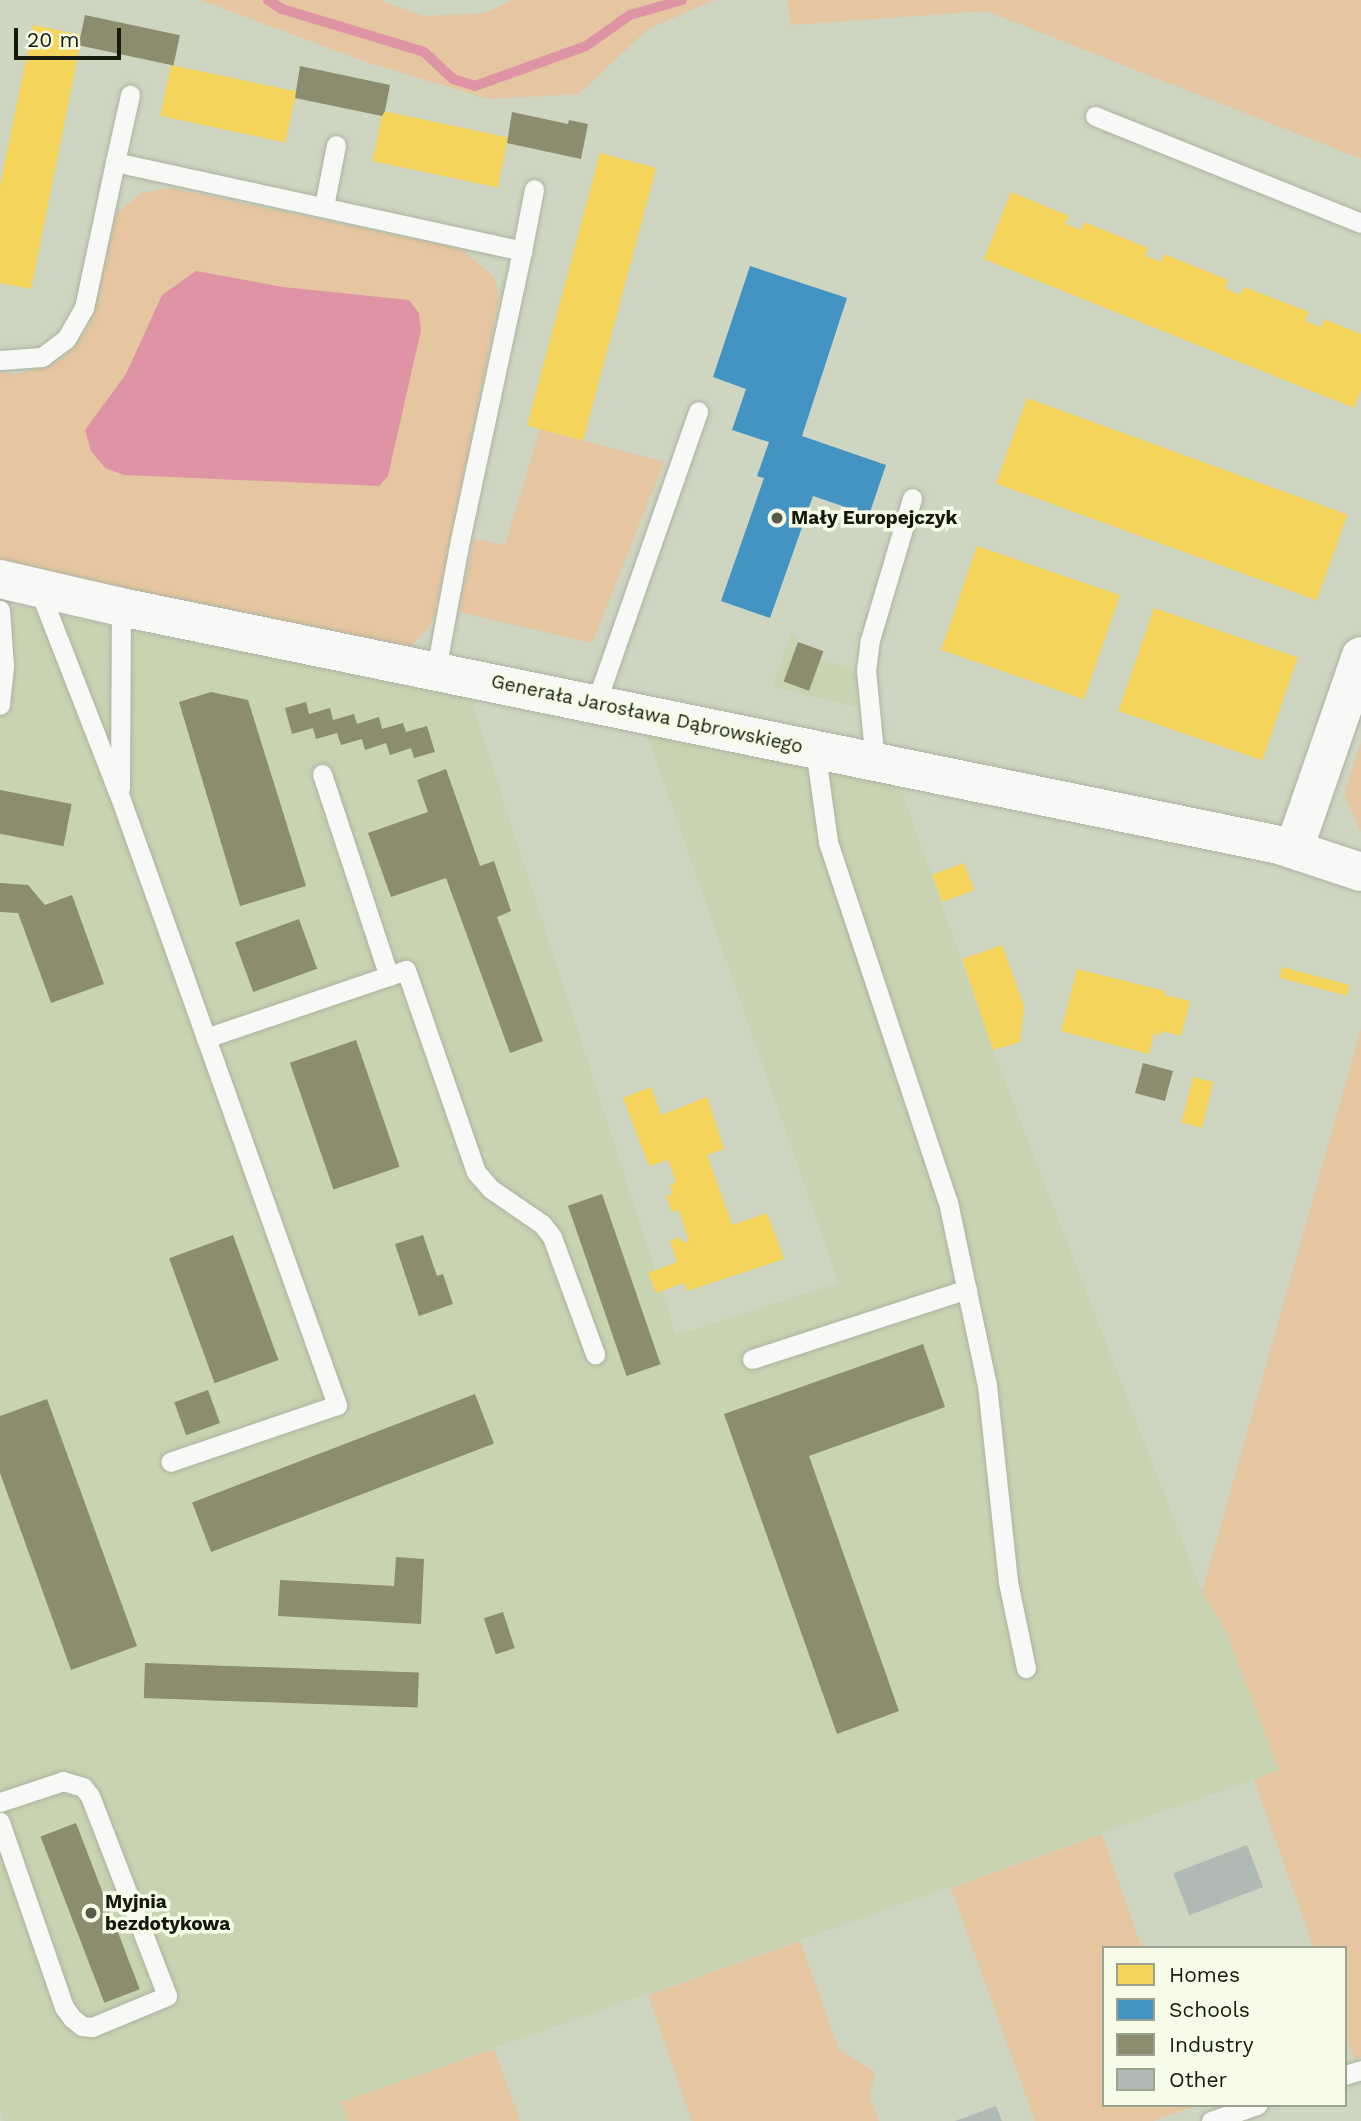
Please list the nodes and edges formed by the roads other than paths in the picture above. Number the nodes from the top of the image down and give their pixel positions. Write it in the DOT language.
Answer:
graph roads {
  1 [pos="130,95"];
  2 [pos="1096,116"];
  3 [pos="336,145"];
  4 [pos="115,162"];
  5 [pos="534,189"];
  6 [pos="324,206"];
  7 [pos="1361,223"];
  8 [pos="522,251"];
  9 [pos="0,360"];
  10 [pos="698,411"];
  11 [pos="912,498"];
  12 [pos="0,579"];
  13 [pos="38,587"];
  14 [pos="121,607"];
  15 [pos="1,636"];
  16 [pos="1361,656"];
  17 [pos="436,670"];
  18 [pos="596,704"];
  19 [pos="0,705"];
  20 [pos="815,749"];
  21 [pos="875,762"];
  22 [pos="322,774"];
  23 [pos="120,797"];
  24 [pos="1294,849"];
  25 [pos="1361,872"];
  26 [pos="388,976"];
  27 [pos="206,1038"];
  28 [pos="967,1289"];
  29 [pos="595,1354"];
  30 [pos="752,1359"];
  31 [pos="170,1462"];
  32 [pos="1026,1668"];
  33 [pos="0,1802"];
  34 [pos="0,1822"];
  35 [pos="1251,2107"];
  36 [pos="1211,2121"];
  1 -- 4 [label="lane"];
  2 -- 7 [label="lane"];
  3 -- 6 [label="lane"];
  4 -- 6 [label="lane"];
  4 -- 9 [label="lane"];
  5 -- 8 [label="lane"];
  6 -- 8 [label="lane"];
  8 -- 17 [label="lane"];
  10 -- 18 [label="lane"];
  11 -- 21 [label="lane"];
  12 -- 13 [label="street, Generała Jarosława Dąbrowskiego"];
  13 -- 14 [label="street, Generała Jarosława Dąbrowskiego"];
  13 -- 23 [label="lane"];
  14 -- 17 [label="street, Generała Jarosława Dąbrowskiego"];
  14 -- 23 [label="lane"];
  15 -- 19 [label="lane"];
  16 -- 24 [label="street"];
  17 -- 18 [label="street, Generała Jarosława Dąbrowskiego"];
  18 -- 20 [label="street, Generała Jarosława Dąbrowskiego"];
  20 -- 21 [label="street, Generała Jarosława Dąbrowskiego"];
  20 -- 28 [label="lane"];
  21 -- 24 [label="street, Generała Jarosława Dąbrowskiego"];
  22 -- 26 [label="lane"];
  23 -- 27 [label="lane"];
  24 -- 25 [label="street, Generała Jarosława Dąbrowskiego"];
  26 -- 27 [label="lane"];
  26 -- 29 [label="lane"];
  27 -- 31 [label="lane"];
  28 -- 30 [label="lane"];
  28 -- 32 [label="lane"];
  33 -- 34 [label="lane"];
  35 -- 36 [label="lane"];
}
